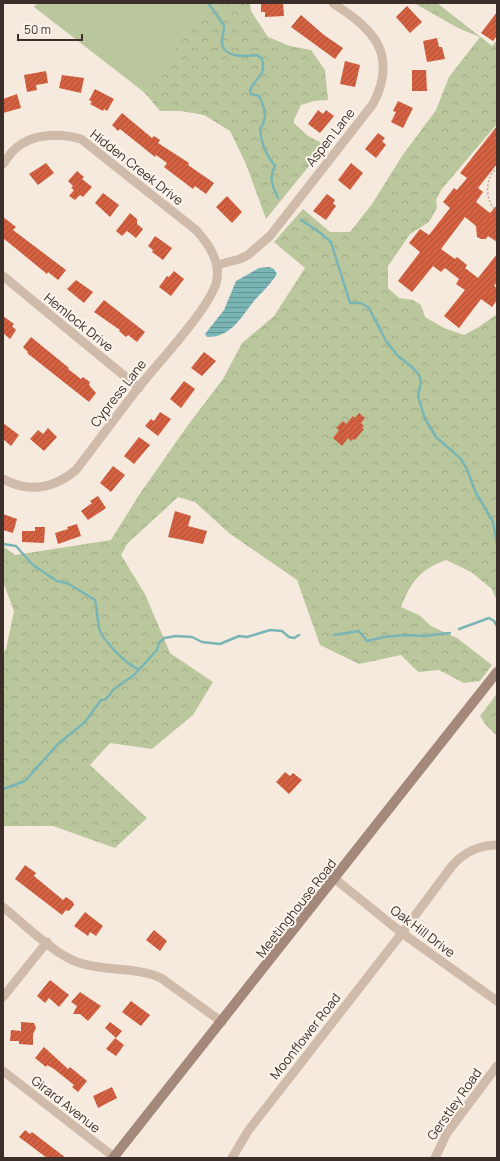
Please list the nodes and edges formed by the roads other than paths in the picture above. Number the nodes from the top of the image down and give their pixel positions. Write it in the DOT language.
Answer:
graph roads {
  1 [pos="333,3"];
  2 [pos="3,164"];
  3 [pos="217,265"];
  4 [pos="3,276"];
  5 [pos="138,388"];
  6 [pos="3,478"];
  7 [pos="497,672"];
  8 [pos="497,844"];
  9 [pos="335,879"];
  10 [pos="3,907"];
  11 [pos="402,933"];
  12 [pos="47,942"];
  13 [pos="3,998"];
  14 [pos="497,1001"];
  15 [pos="222,1022"];
  16 [pos="497,1066"];
  17 [pos="3,1071"];
  18 [pos="114,1157"];
  19 [pos="232,1158"];
  20 [pos="435,1158"];
  1 -- 3 [label="street, Aspen Lane"];
  2 -- 3 [label="street, Hidden Creek Drive"];
  3 -- 5 [label="street, Cypress Lane"];
  4 -- 5 [label="street, Hemlock Drive"];
  5 -- 6 [label="street, Cypress Lane"];
  7 -- 9 [label="street, Meetinghouse Road"];
  8 -- 11 [label="street, Moonflower Road"];
  9 -- 11 [label="street, Oak Hill Drive"];
  9 -- 15 [label="street, Meetinghouse Road"];
  10 -- 12 [label="street"];
  11 -- 14 [label="street, Oak Hill Drive"];
  11 -- 19 [label="street, Moonflower Road"];
  12 -- 13 [label="street"];
  12 -- 15 [label="street"];
  15 -- 18 [label="street, Meetinghouse Road"];
  16 -- 20 [label="street, Gerstley Road"];
  17 -- 18 [label="street, Girard Avenue"];
}
